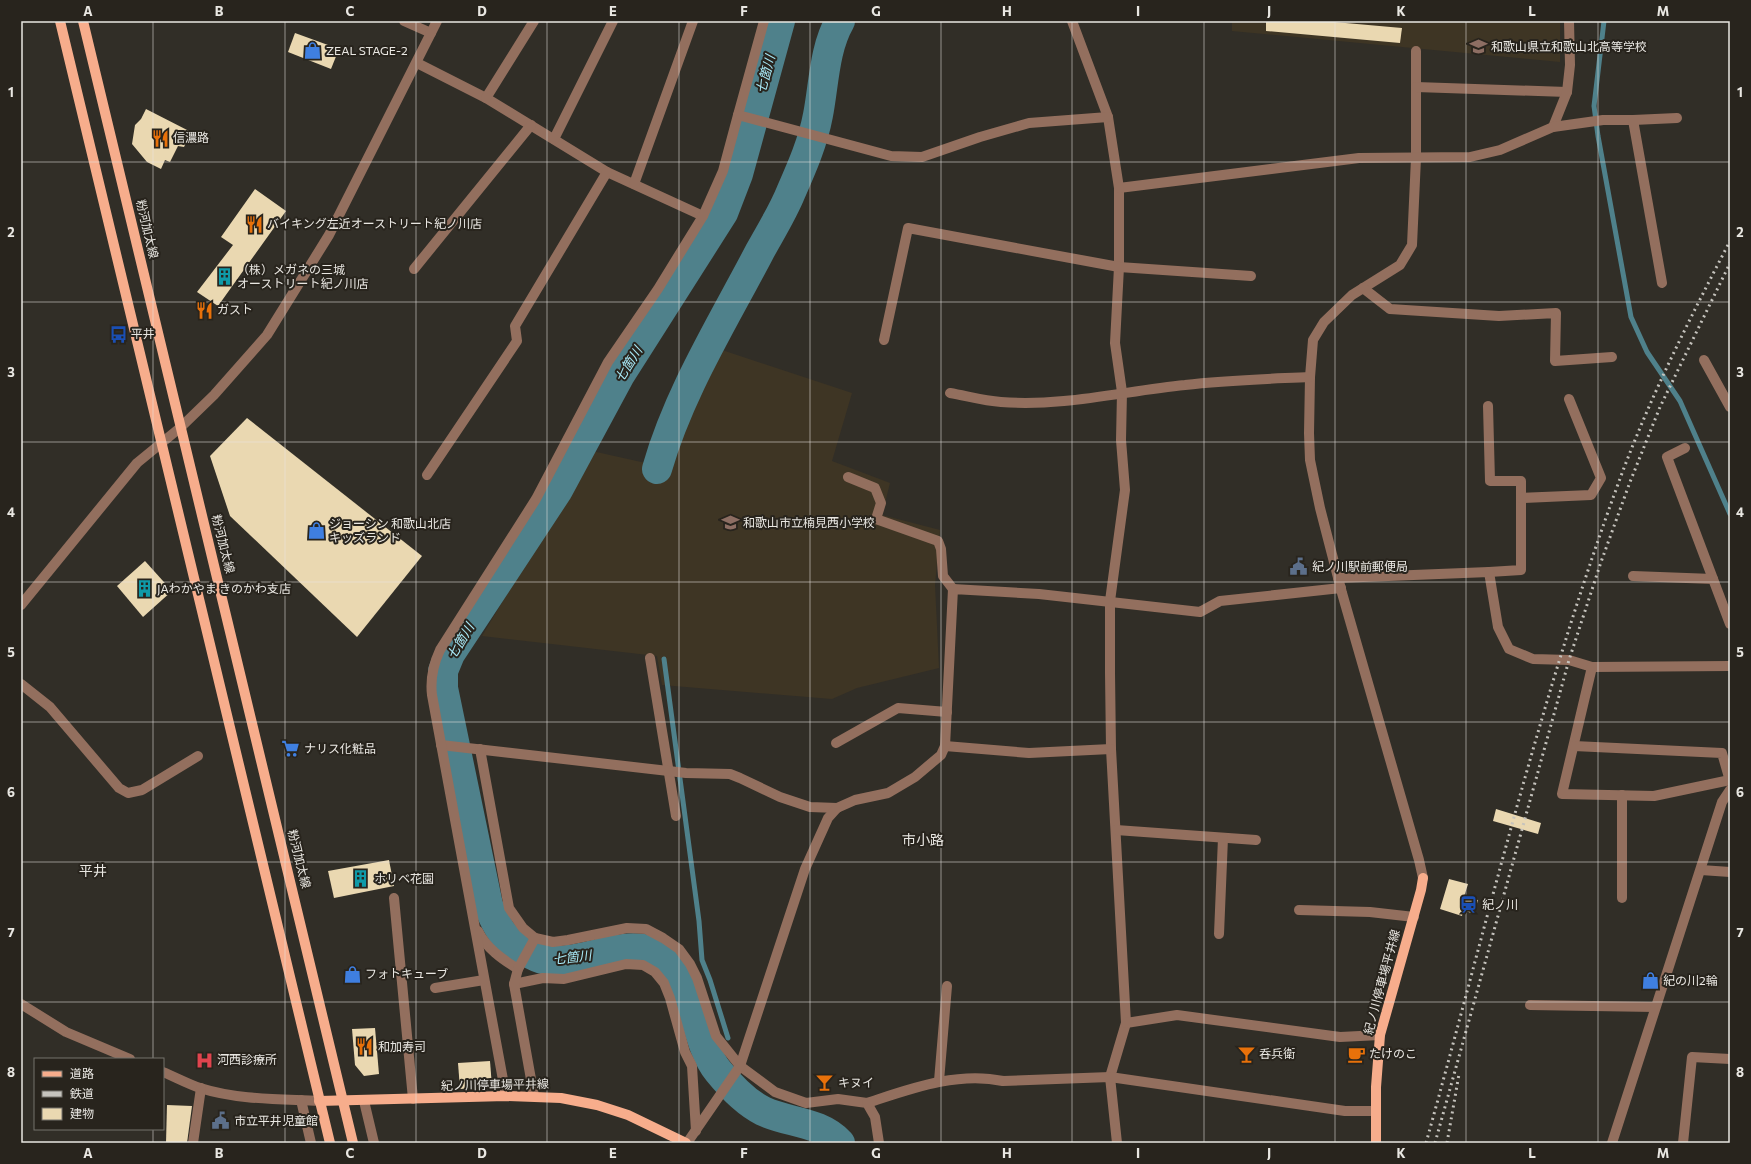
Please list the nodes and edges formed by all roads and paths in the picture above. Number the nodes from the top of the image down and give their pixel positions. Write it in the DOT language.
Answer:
graph roads {
  1 [pos="60,21"];
  2 [pos="83,21"];
  3 [pos="404,21"];
  4 [pos="437,21"];
  5 [pos="534,21"];
  6 [pos="613,21"];
  7 [pos="693,21"];
  8 [pos="764,21"];
  9 [pos="1072,21"];
  10 [pos="1569,21"];
  11 [pos="432,33"];
  12 [pos="1416,51"];
  13 [pos="417,63"];
  14 [pos="1416,87"];
  15 [pos="1567,92"];
  16 [pos="486,98"];
  17 [pos="741,116"];
  18 [pos="1108,117"];
  19 [pos="1678,118"];
  20 [pos="1633,120"];
  21 [pos="531,125"];
  22 [pos="1553,128"];
  23 [pos="554,139"];
  24 [pos="1416,158"];
  25 [pos="608,172"];
  26 [pos="634,184"];
  27 [pos="1119,188"];
  28 [pos="703,216"];
  29 [pos="1118,267"];
  30 [pos="414,270"];
  31 [pos="1251,276"];
  32 [pos="1662,283"];
  33 [pos="1363,288"];
  34 [pos="884,340"];
  35 [pos="1612,357"];
  36 [pos="1704,360"];
  37 [pos="1310,377"];
  38 [pos="950,392"];
  39 [pos="1122,392"];
  40 [pos="1569,400"];
  41 [pos="1488,406"];
  42 [pos="1730,407"];
  43 [pos="181,427"];
  44 [pos="162,444"];
  45 [pos="1685,448"];
  46 [pos="427,475"];
  47 [pos="848,477"];
  48 [pos="1521,498"];
  49 [pos="1489,572"];
  50 [pos="1633,576"];
  51 [pos="1713,579"];
  52 [pos="1340,583"];
  53 [pos="953,589"];
  54 [pos="1110,602"];
  55 [pos="21,605"];
  56 [pos="1730,624"];
  57 [pos="650,658"];
  58 [pos="1730,666"];
  59 [pos="1592,667"];
  60 [pos="21,684"];
  61 [pos="947,712"];
  62 [pos="836,743"];
  63 [pos="445,745"];
  64 [pos="945,746"];
  65 [pos="1574,746"];
  66 [pos="480,749"];
  67 [pos="1111,749"];
  68 [pos="198,756"];
  69 [pos="669,771"];
  70 [pos="1730,781"];
  71 [pos="1730,790"];
  72 [pos="1622,795"];
  73 [pos="837,808"];
  74 [pos="676,816"];
  75 [pos="1116,830"];
  76 [pos="1223,838"];
  77 [pos="1256,840"];
  78 [pos="1701,870"];
  79 [pos="1730,872"];
  80 [pos="1422,878"];
  81 [pos="394,898"];
  82 [pos="1622,898"];
  83 [pos="1299,910"];
  84 [pos="1414,916"];
  85 [pos="474,922"];
  86 [pos="1219,934"];
  87 [pos="534,940"];
  88 [pos="519,966"];
  89 [pos="484,980"];
  90 [pos="514,984"];
  91 [pos="947,986"];
  92 [pos="435,988"];
  93 [pos="21,1004"];
  94 [pos="1530,1005"];
  95 [pos="1655,1007"];
  96 [pos="1126,1023"];
  97 [pos="1380,1035"];
  98 [pos="128,1058"];
  99 [pos="1730,1059"];
  100 [pos="738,1068"];
  101 [pos="164,1072"];
  102 [pos="1110,1077"];
  103 [pos="939,1081"];
  104 [pos="200,1088"];
  105 [pos="506,1096"];
  106 [pos="534,1096"];
  107 [pos="301,1100"];
  108 [pos="414,1100"];
  109 [pos="319,1101"];
  110 [pos="344,1101"];
  111 [pos="364,1101"];
  112 [pos="867,1103"];
  113 [pos="1376,1111"];
  114 [pos="696,1131"];
  115 [pos="681,1142"];
  116 [pos="194,1143"];
  117 [pos="311,1143"];
  118 [pos="330,1143"];
  119 [pos="353,1143"];
  120 [pos="374,1143"];
  121 [pos="879,1143"];
  122 [pos="1117,1143"];
  123 [pos="1376,1143"];
  124 [pos="1612,1143"];
  125 [pos="1683,1143"];
  1 -- 44 [label="main road"];
  2 -- 43 [label="main road, 粉河加太線"];
  3 -- 11 [label="street"];
  4 -- 11 [label="street"];
  5 -- 16 [label="street"];
  6 -- 23 [label="street"];
  7 -- 26 [label="street"];
  8 -- 17 [label="street"];
  9 -- 18 [label="street"];
  10 -- 15 [label="street"];
  11 -- 13 [label="street"];
  12 -- 14 [label="street"];
  13 -- 16 [label="street"];
  13 -- 43 [label="street"];
  14 -- 15 [label="street"];
  14 -- 24 [label="street"];
  15 -- 22 [label="street"];
  16 -- 21 [label="street"];
  17 -- 18 [label="street"];
  17 -- 28 [label="street"];
  18 -- 27 [label="street"];
  19 -- 20 [label="street"];
  20 -- 22 [label="street"];
  20 -- 32 [label="street"];
  21 -- 23 [label="street"];
  21 -- 30 [label="street"];
  22 -- 24 [label="street"];
  23 -- 25 [label="street"];
  24 -- 27 [label="street"];
  24 -- 33 [label="street"];
  25 -- 26 [label="street"];
  25 -- 46 [label="street"];
  26 -- 28 [label="street"];
  27 -- 29 [label="street"];
  28 -- 63 [label="street"];
  29 -- 31 [label="street"];
  29 -- 34 [label="street"];
  29 -- 39 [label="street"];
  33 -- 35 [label="street"];
  33 -- 37 [label="street"];
  36 -- 42 [label="street"];
  37 -- 39 [label="street"];
  37 -- 52 [label="street"];
  38 -- 39 [label="street"];
  39 -- 54 [label="street"];
  40 -- 48 [label="street"];
  41 -- 48 [label="street"];
  43 -- 44 [label="street"];
  43 -- 110 [label="main road, 粉河加太線"];
  44 -- 55 [label="street"];
  44 -- 109 [label="main road"];
  45 -- 51 [label="street"];
  47 -- 53 [label="street"];
  48 -- 49 [label="street"];
  49 -- 52 [label="street"];
  49 -- 59 [label="street"];
  50 -- 51 [label="street"];
  51 -- 56 [label="street"];
  52 -- 54 [label="street"];
  52 -- 80 [label="street"];
  53 -- 54 [label="street"];
  53 -- 61 [label="street"];
  54 -- 67 [label="street"];
  57 -- 69 [label="street"];
  58 -- 59 [label="street"];
  59 -- 65 [label="street"];
  60 -- 68 [label="street"];
  61 -- 62 [label="street"];
  61 -- 64 [label="street"];
  63 -- 66 [label="street"];
  63 -- 85 [label="street"];
  64 -- 67 [label="street"];
  64 -- 73 [label="street"];
  65 -- 70 [label="street"];
  65 -- 72 [label="street"];
  66 -- 69 [label="street"];
  66 -- 87 [label="street"];
  67 -- 75 [label="street"];
  69 -- 73 [label="street"];
  69 -- 74 [label="street"];
  70 -- 72 [label="street"];
  71 -- 78 [label="street"];
  72 -- 82 [label="street"];
  73 -- 100 [label="street"];
  75 -- 76 [label="street"];
  75 -- 96 [label="street"];
  76 -- 77 [label="street"];
  76 -- 86 [label="street"];
  78 -- 79 [label="street"];
  78 -- 95 [label="street"];
  80 -- 84 [label="main road, 紀ノ川停車場平井線"];
  81 -- 108 [label="street"];
  83 -- 84 [label="street"];
  84 -- 97 [label="main road, 紀ノ川停車場平井線"];
  85 -- 88 [label="street"];
  85 -- 89 [label="street"];
  87 -- 88 [label="street"];
  87 -- 100 [label="street"];
  88 -- 90 [label="street"];
  89 -- 92 [label="street"];
  89 -- 105 [label="street"];
  90 -- 106 [label="street"];
  90 -- 114 [label="street"];
  91 -- 103 [label="street"];
  93 -- 98 [label="street"];
  94 -- 95 [label="street"];
  95 -- 124 [label="street"];
  96 -- 97 [label="street"];
  96 -- 102 [label="street"];
  97 -- 113 [label="main road, 紀ノ川停車場平井線"];
  99 -- 125 [label="street"];
  100 -- 112 [label="street"];
  100 -- 114 [label="street"];
  101 -- 104 [label="street"];
  102 -- 103 [label="street"];
  102 -- 113 [label="street"];
  102 -- 122 [label="street"];
  103 -- 112 [label="street"];
  104 -- 107 [label="street"];
  104 -- 116 [label="street"];
  105 -- 106 [label="main road, 紀ノ川停車場平井線"];
  105 -- 108 [label="main road, 紀ノ川停車場平井線"];
  106 -- 115 [label="main road, 紀ノ川停車場平井線"];
  107 -- 109 [label="street"];
  107 -- 117 [label="street"];
  108 -- 111 [label="main road, 紀ノ川停車場平井線"];
  109 -- 110 [label="main road, 紀ノ川停車場平井線"];
  109 -- 118 [label="main road"];
  110 -- 111 [label="main road, 紀ノ川停車場平井線"];
  110 -- 119 [label="main road, 粉河加太線"];
  111 -- 120 [label="street"];
  112 -- 121 [label="street"];
  113 -- 123 [label="main road, 紀ノ川停車場平井線"];
  114 -- 115 [label="street"];
}
